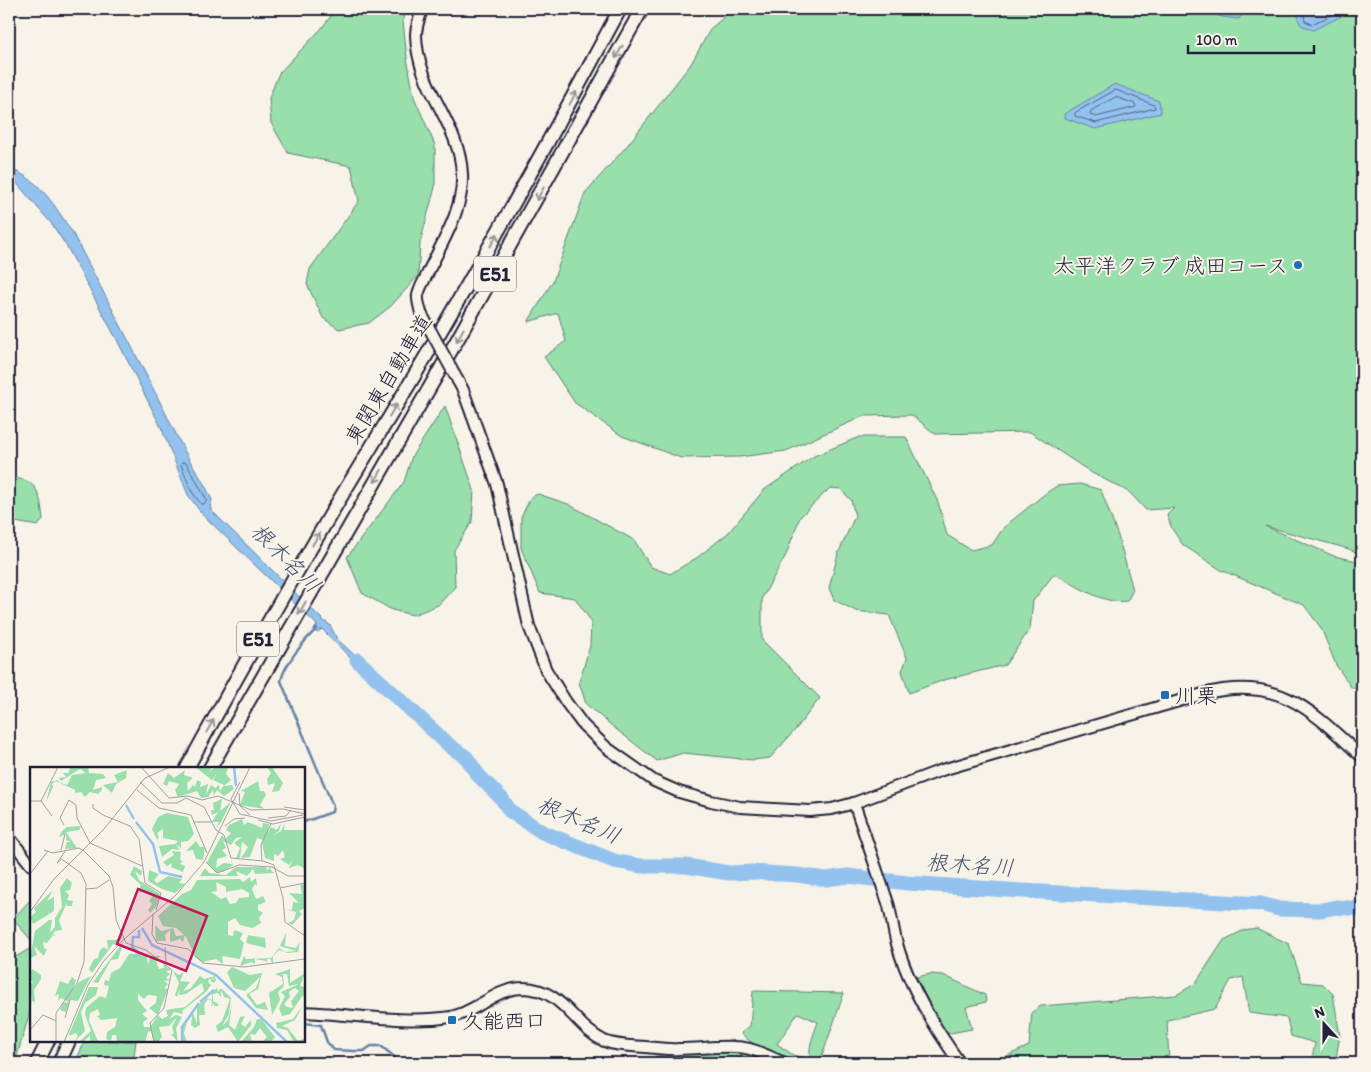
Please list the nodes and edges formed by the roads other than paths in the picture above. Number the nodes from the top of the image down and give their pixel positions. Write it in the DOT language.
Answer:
graph roads {
  1 [pos="422,9"];
  2 [pos="620,9"];
  3 [pos="642,9"];
  4 [pos="1362,757"];
  5 [pos="188,767"];
  6 [pos="211,767"];
  7 [pos="854,803"];
  8 [pos="9,837"];
  9 [pos="30,864"];
  10 [pos="305,1012"];
  11 [pos="48,1042"];
  12 [pos="69,1042"];
  13 [pos="37,1063"];
  14 [pos="59,1063"];
  15 [pos="785,1063"];
  16 [pos="960,1063"];
  1 -- 7 [label="street, bridge"];
  5 -- 2 [label="highway, 東関東自動車道 / E51, one-way"];
  3 -- 6 [label="highway, 東関東自動車道 / E51, one-way"];
  4 -- 7 [label="street"];
  7 -- 16 [label="street"];
  8 -- 9 [label="street"];
  10 -- 15 [label="street"];
  11 -- 13 [label="highway"];
  12 -- 14 [label="highway"];
}
